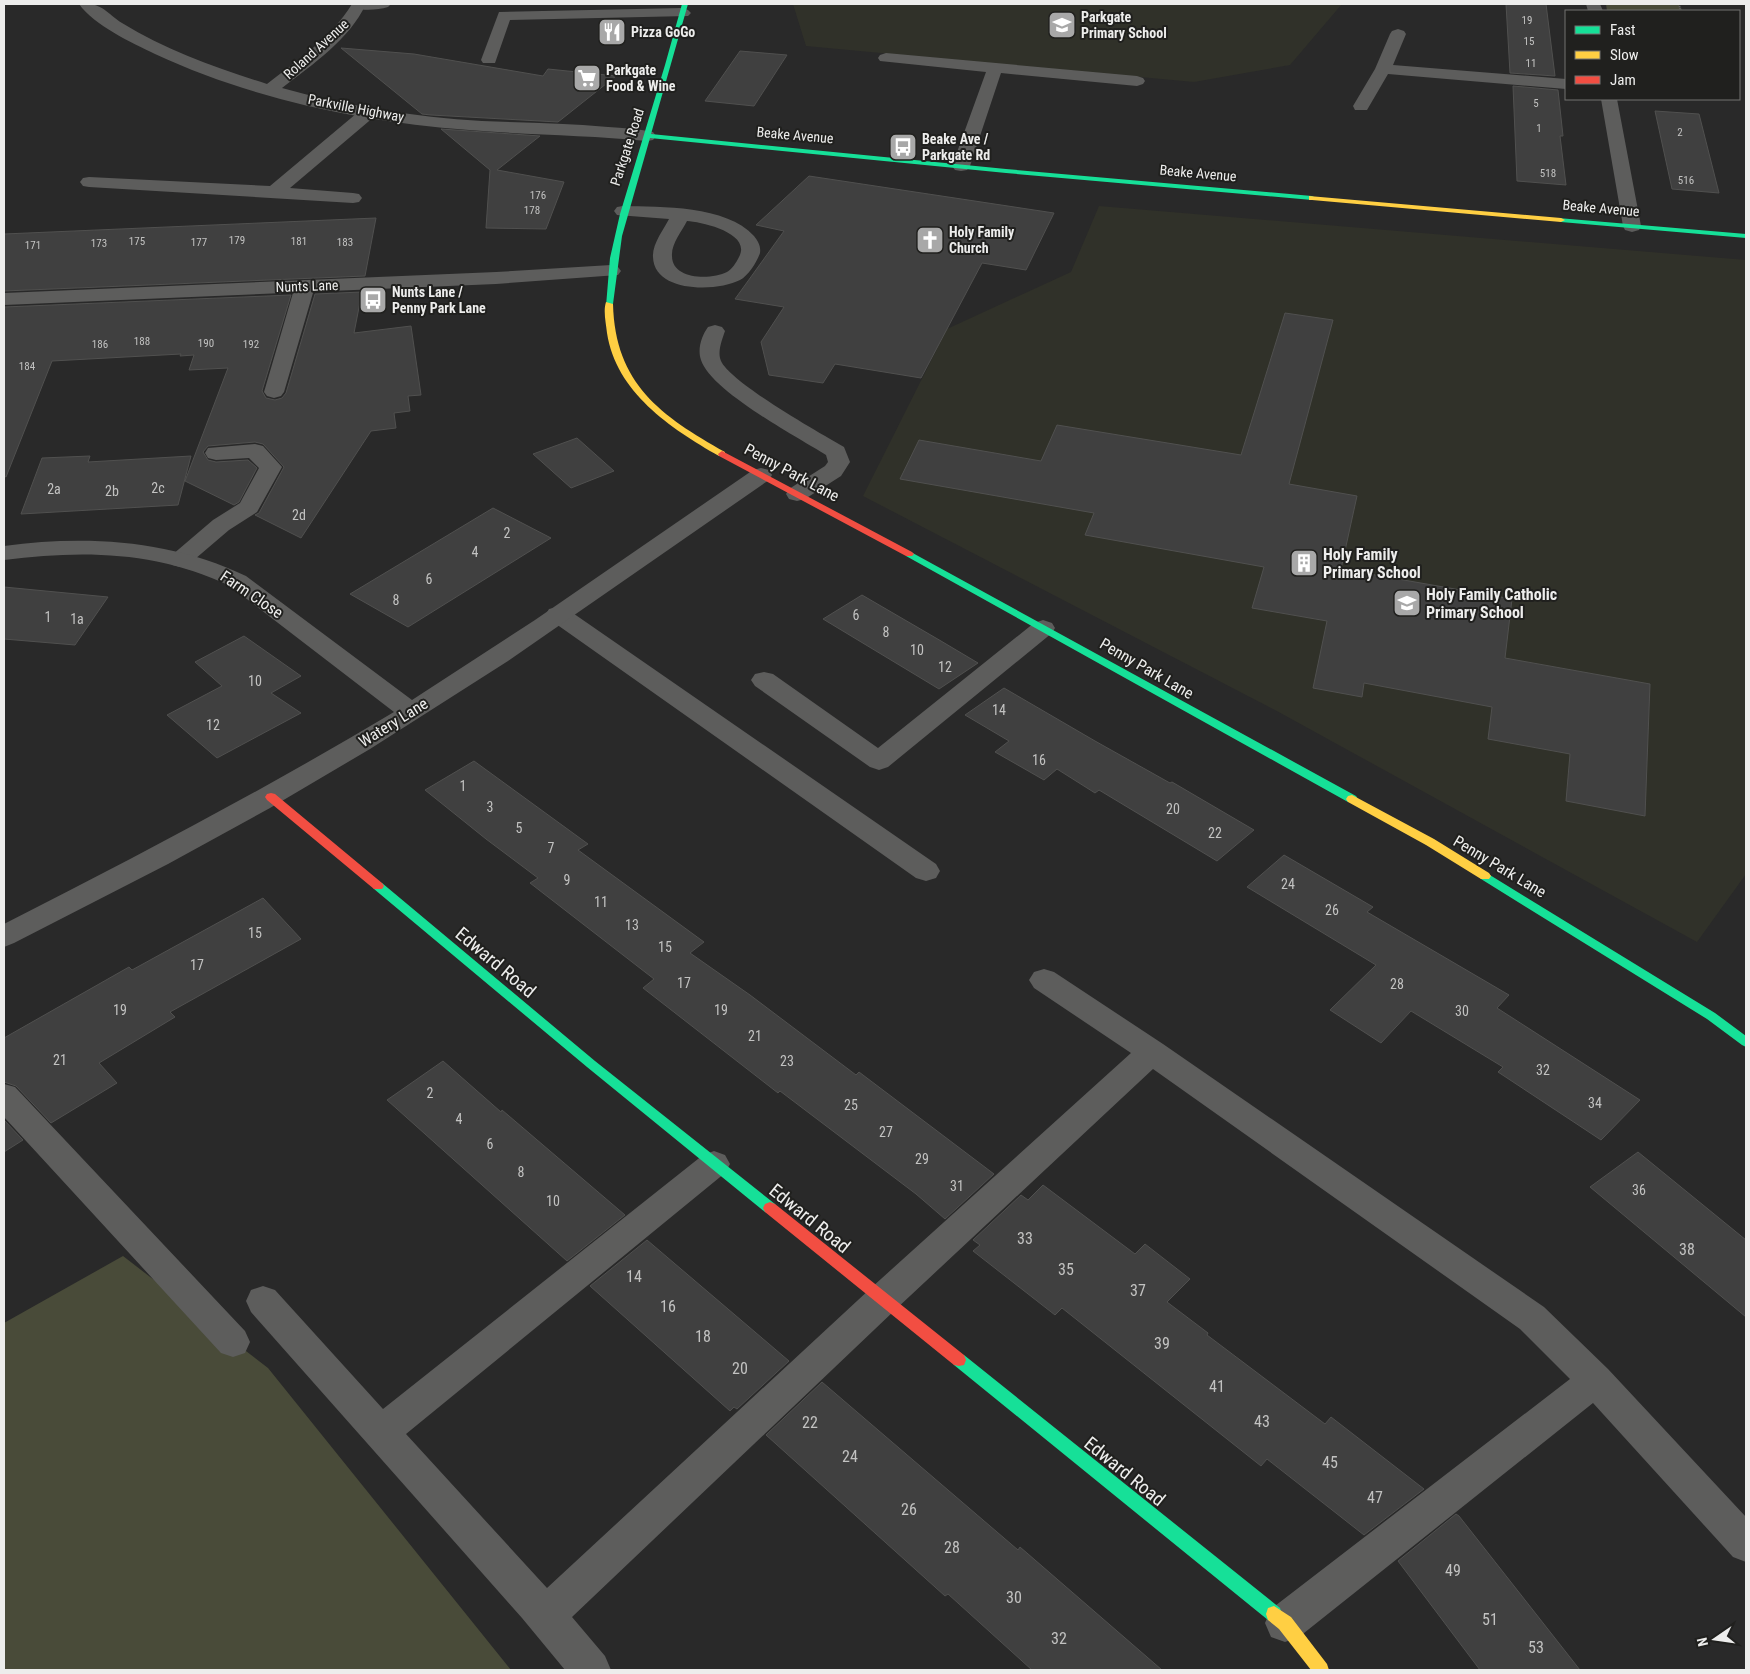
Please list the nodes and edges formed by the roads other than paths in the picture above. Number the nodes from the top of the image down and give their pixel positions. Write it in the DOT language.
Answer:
graph roads {
  1 [pos="87,4"];
  2 [pos="359,4"];
  3 [pos="383,4"];
  4 [pos="684,9"];
  5 [pos="1398,34"];
  6 [pos="886,58"];
  7 [pos="489,60"];
  8 [pos="995,68"];
  9 [pos="1383,69"];
  10 [pos="1136,81"];
  11 [pos="1565,84"];
  12 [pos="269,90"];
  13 [pos="1609,100"];
  14 [pos="1361,106"];
  15 [pos="369,112"];
  16 [pos="647,136"];
  17 [pos="961,166"];
  18 [pos="89,182"];
  19 [pos="274,192"];
  20 [pos="353,198"];
  21 [pos="623,211"];
  22 [pos="680,215"];
  23 [pos="1632,226"];
  24 [pos="1746,236"];
  25 [pos="611,271"];
  26 [pos="305,286"];
  27 [pos="4,298"];
  28 [pos="715,331"];
  29 [pos="274,392"];
  30 [pos="216,453"];
  31 [pos="761,475"];
  32 [pos="797,494"];
  33 [pos="4,554"];
  34 [pos="180,560"];
  35 [pos="558,614"];
  36 [pos="1043,628"];
  37 [pos="764,680"];
  38 [pos="411,712"];
  39 [pos="271,797"];
  40 [pos="926,871"];
  41 [pos="4,936"];
  42 [pos="1044,980"];
  43 [pos="1746,1042"];
  44 [pos="1152,1052"];
  45 [pos="4,1096"];
  46 [pos="714,1164"];
  47 [pos="883,1299"];
  48 [pos="262,1301"];
  49 [pos="233,1342"];
  50 [pos="1595,1380"];
  51 [pos="381,1433"];
  52 [pos="1746,1544"];
  53 [pos="545,1616"];
  54 [pos="1286,1623"];
  55 [pos="591,1670"];
  56 [pos="1321,1670"];
  1 -- 12 [label="street, Parkville Highway"];
  2 -- 3 [label="street"];
  2 -- 12 [label="street, Roland Avenue"];
  4 -- 7 [label="street"];
  4 -- 16 [label="street, Parkgate Road"];
  5 -- 9 [label="street"];
  6 -- 8 [label="street"];
  8 -- 10 [label="street"];
  8 -- 17 [label="street"];
  9 -- 11 [label="street"];
  9 -- 14 [label="street"];
  12 -- 15 [label="street, Parkville Highway"];
  13 -- 23 [label="street"];
  15 -- 16 [label="street, Parkville Highway"];
  15 -- 19 [label="street"];
  16 -- 17 [label="street, Beake Avenue"];
  16 -- 21 [label="street, Parkgate Road"];
  17 -- 23 [label="street, Beake Avenue"];
  18 -- 19 [label="street"];
  19 -- 20 [label="street"];
  21 -- 22 [label="street"];
  21 -- 25 [label="street, Parkgate Road"];
  22 -- 22 [label="street"];
  23 -- 24 [label="street, Beake Avenue"];
  25 -- 26 [label="street, Nunts Lane"];
  25 -- 31 [label="street, Penny Park Lane"];
  26 -- 27 [label="street, Nunts Lane"];
  26 -- 29 [label="street"];
  28 -- 32 [label="street"];
  30 -- 34 [label="street"];
  31 -- 32 [label="street, Penny Park Lane"];
  31 -- 35 [label="street, Watery Lane"];
  32 -- 36 [label="street, Penny Park Lane"];
  33 -- 34 [label="street, Farm Close"];
  34 -- 38 [label="street, Farm Close"];
  35 -- 38 [label="street, Watery Lane"];
  35 -- 40 [label="street"];
  36 -- 37 [label="street"];
  36 -- 43 [label="street, Penny Park Lane"];
  38 -- 39 [label="street, Watery Lane"];
  39 -- 41 [label="street, Watery Lane"];
  39 -- 46 [label="street, Edward Road"];
  42 -- 44 [label="street"];
  44 -- 47 [label="street"];
  44 -- 50 [label="street"];
  45 -- 49 [label="street"];
  46 -- 47 [label="street, Edward Road"];
  46 -- 51 [label="street"];
  47 -- 53 [label="street"];
  47 -- 54 [label="street, Edward Road"];
  48 -- 51 [label="street"];
  50 -- 52 [label="street"];
  50 -- 54 [label="street"];
  51 -- 53 [label="street"];
  53 -- 55 [label="street"];
  54 -- 56 [label="street, Edward Road"];
}
